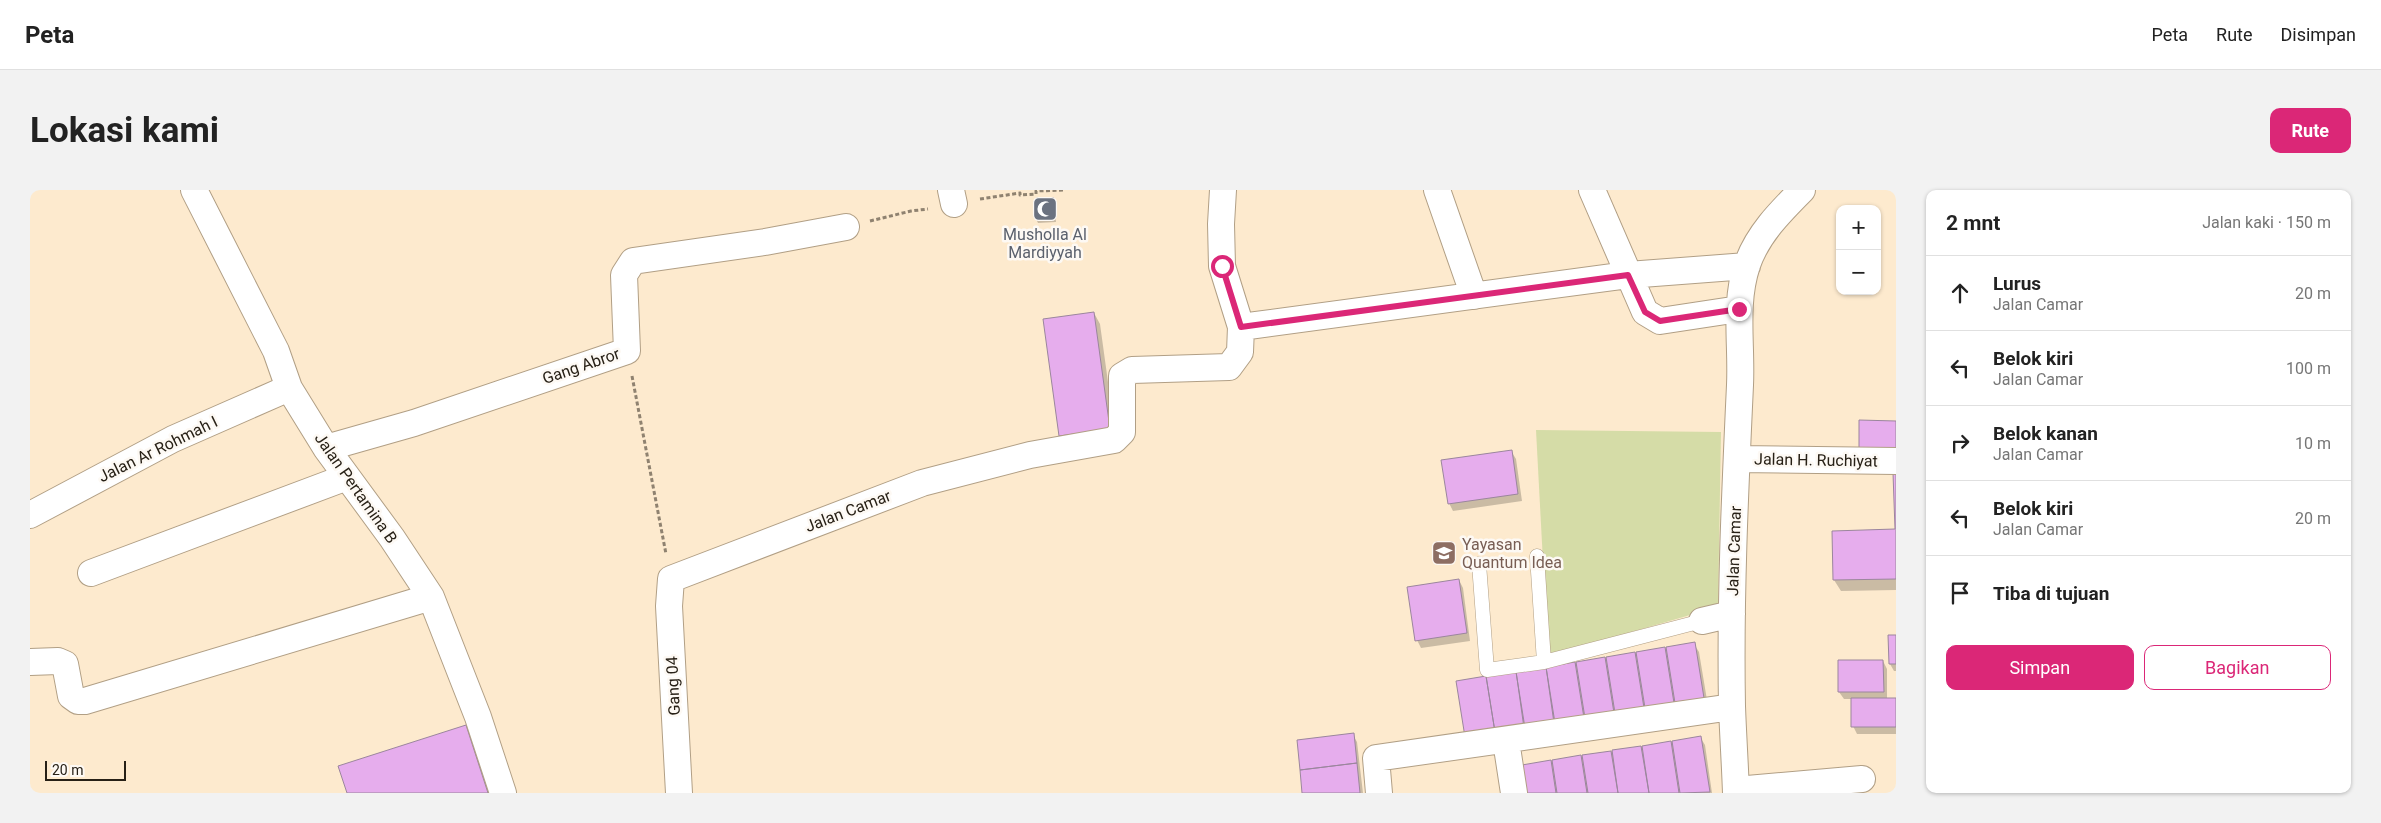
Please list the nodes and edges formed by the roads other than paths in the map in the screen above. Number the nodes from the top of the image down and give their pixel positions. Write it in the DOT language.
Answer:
graph roads {
  1 [pos="194,190"];
  2 [pos="1223,190"];
  3 [pos="1437,190"];
  4 [pos="1592,190"];
  5 [pos="1802,190"];
  6 [pos="846,227"];
  7 [pos="1747,266"];
  8 [pos="1628,275"];
  9 [pos="1474,296"];
  10 [pos="1739,309"];
  11 [pos="1241,327"];
  12 [pos="289,388"];
  13 [pos="326,448"];
  14 [pos="1737,459"];
  15 [pos="1896,461"];
  16 [pos="347,477"];
  17 [pos="30,515"];
  18 [pos="1537,556"];
  19 [pos="1479,564"];
  20 [pos="91,573"];
  21 [pos="670,579"];
  22 [pos="431,598"];
  23 [pos="1732,614"];
  24 [pos="1702,621"];
  25 [pos="30,662"];
  26 [pos="1544,662"];
  27 [pos="1732,707"];
  28 [pos="1506,741"];
  29 [pos="1862,779"];
  30 [pos="1736,791"];
  31 [pos="503,793"];
  32 [pos="679,793"];
  33 [pos="1379,793"];
  34 [pos="1514,793"];
  1 -- 12 [label="street, Jalan Pertamina B"];
  2 -- 11 [label="street"];
  3 -- 9 [label="street"];
  4 -- 8 [label="street"];
  5 -- 7 [label="street, Jalan Camar"];
  6 -- 13 [label="street, Gang Abror"];
  7 -- 8 [label="street"];
  7 -- 10 [label="street, Jalan Camar"];
  8 -- 9 [label="street"];
  8 -- 10 [label="street"];
  9 -- 11 [label="street"];
  10 -- 14 [label="street, Jalan Camar"];
  11 -- 21 [label="street, Jalan Camar"];
  12 -- 13 [label="street, Jalan Pertamina B"];
  12 -- 17 [label="street, Jalan Ar Rohmah I"];
  13 -- 16 [label="street, Jalan Pertamina B"];
  14 -- 15 [label="street, Jalan H. Ruchiyat"];
  14 -- 23 [label="street, Jalan Camar"];
  16 -- 20 [label="street"];
  16 -- 22 [label="street, Jalan Pertamina B"];
  18 -- 26 [label="lane"];
  19 -- 26 [label="lane"];
  21 -- 32 [label="street, Gang 04"];
  22 -- 25 [label="street"];
  22 -- 31 [label="street, Jalan Pertamina B"];
  23 -- 24 [label="street"];
  23 -- 27 [label="street, Jalan Camar"];
  24 -- 26 [label="lane"];
  27 -- 28 [label="street"];
  27 -- 30 [label="street, Jalan Camar"];
  28 -- 33 [label="street"];
  28 -- 34 [label="street"];
  29 -- 30 [label="street"];
}
